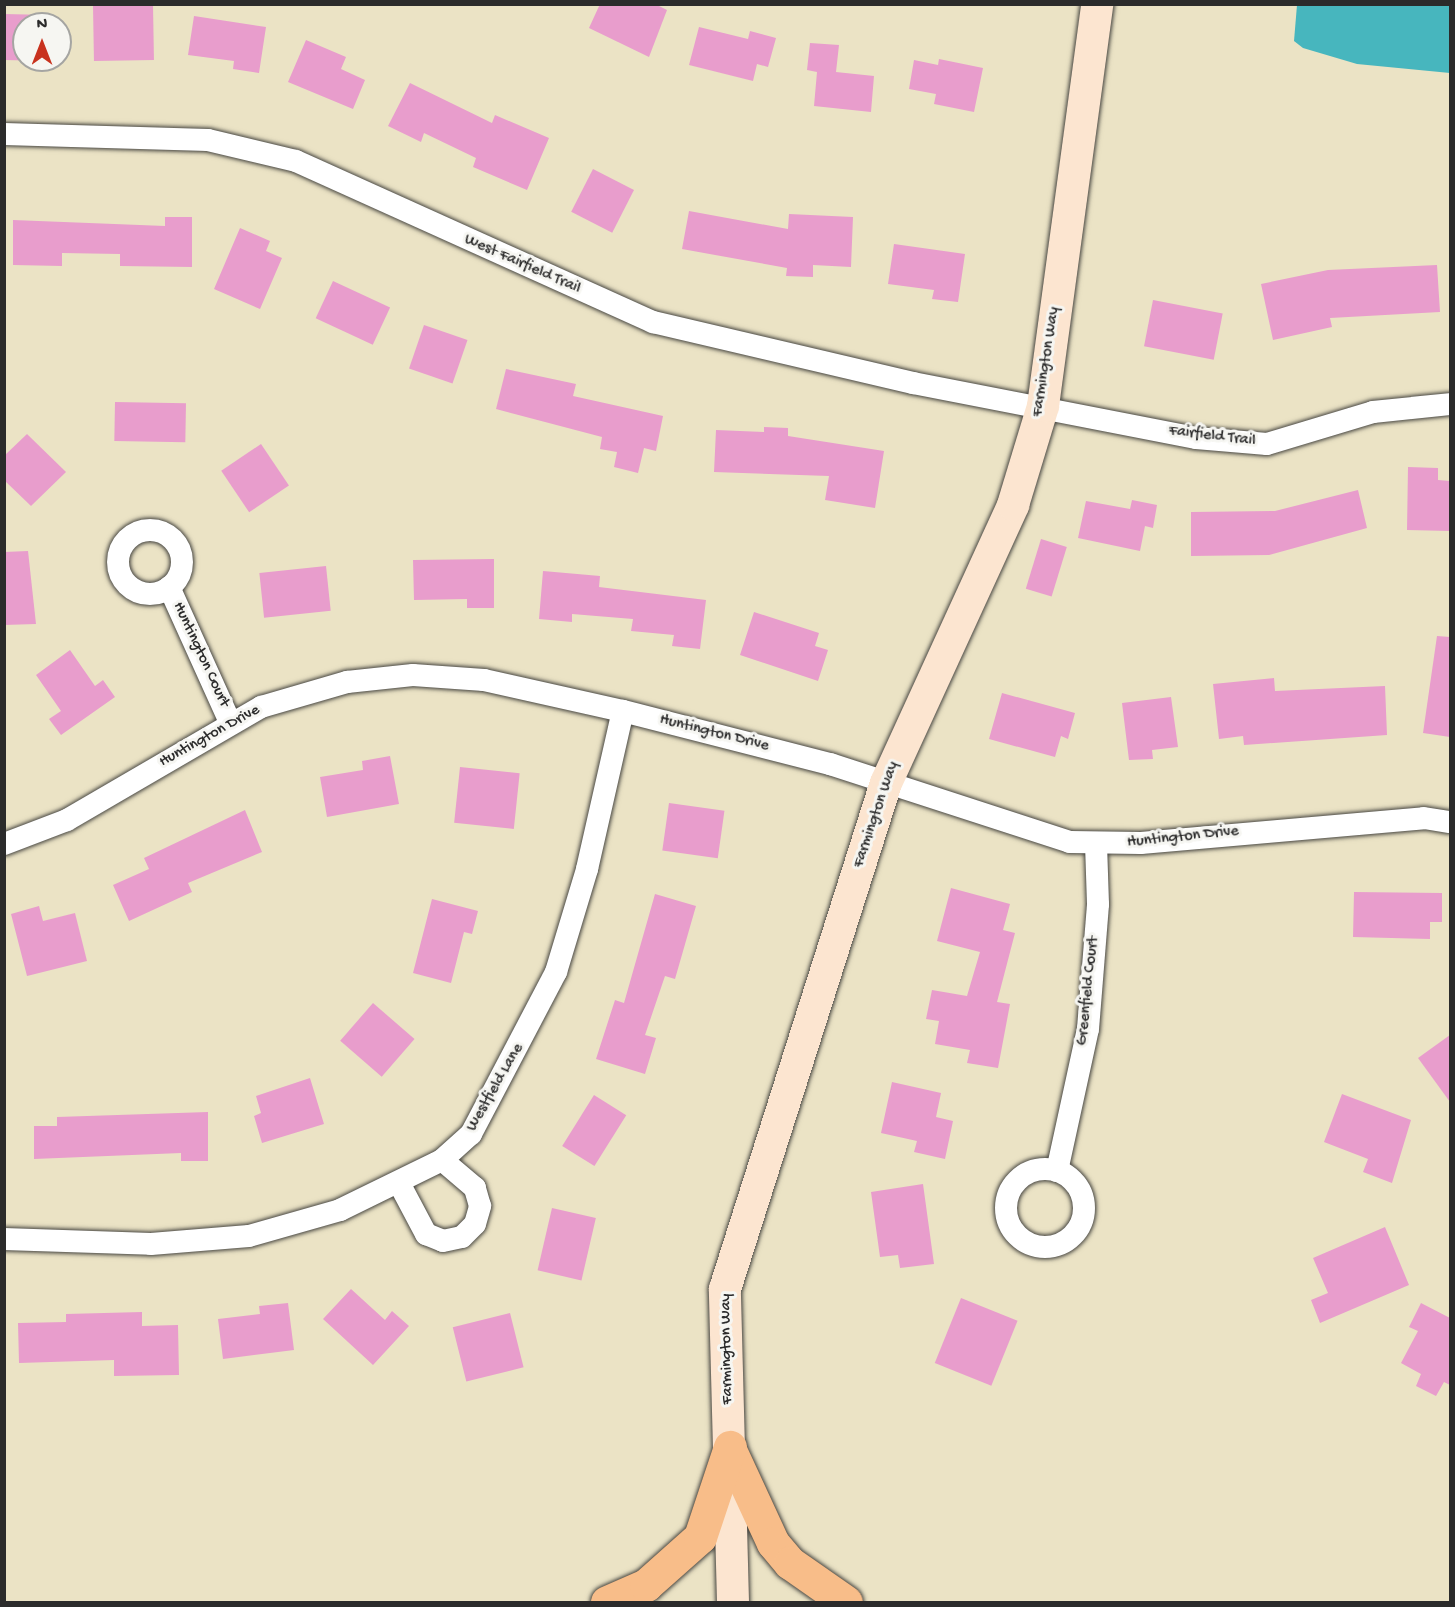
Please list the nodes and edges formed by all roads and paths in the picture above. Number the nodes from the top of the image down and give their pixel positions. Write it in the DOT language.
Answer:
graph roads {
  1 [pos="1090,5"];
  2 [pos="4,135"];
  3 [pos="1450,404"];
  4 [pos="1043,406"];
  5 [pos="169,587"];
  6 [pos="623,711"];
  7 [pos="230,722"];
  8 [pos="886,783"];
  9 [pos="1450,822"];
  10 [pos="4,844"];
  11 [pos="1096,845"];
  12 [pos="442,1160"];
  13 [pos="1057,1171"];
  14 [pos="399,1183"];
  15 [pos="4,1239"];
  16 [pos="730,1448"];
  17 [pos="607,1602"];
  18 [pos="733,1602"];
  19 [pos="846,1602"];
  1 -- 4 [label="street, Farmington Way"];
  2 -- 4 [label="street, West Fairfield Trail"];
  3 -- 4 [label="street, Fairfield Trail"];
  4 -- 8 [label="street, Farmington Way"];
  5 -- 7 [label="street, Huntington Court"];
  6 -- 7 [label="street, Huntington Drive"];
  6 -- 8 [label="street, Huntington Drive"];
  6 -- 12 [label="street, Westfield Lane"];
  7 -- 10 [label="street, Huntington Drive"];
  8 -- 11 [label="street, Huntington Drive"];
  8 -- 16 [label="street, Farmington Way"];
  9 -- 11 [label="street, Huntington Drive"];
  11 -- 13 [label="street, Greenfield Court"];
  12 -- 14 [label="street, Westfield Lane"];
  12 -- 14 [label="street"];
  14 -- 15 [label="street, Westfield Lane"];
  16 -- 17 [label="main road"];
  16 -- 18 [label="street, Farmington Way"];
  16 -- 19 [label="main road"];
}
